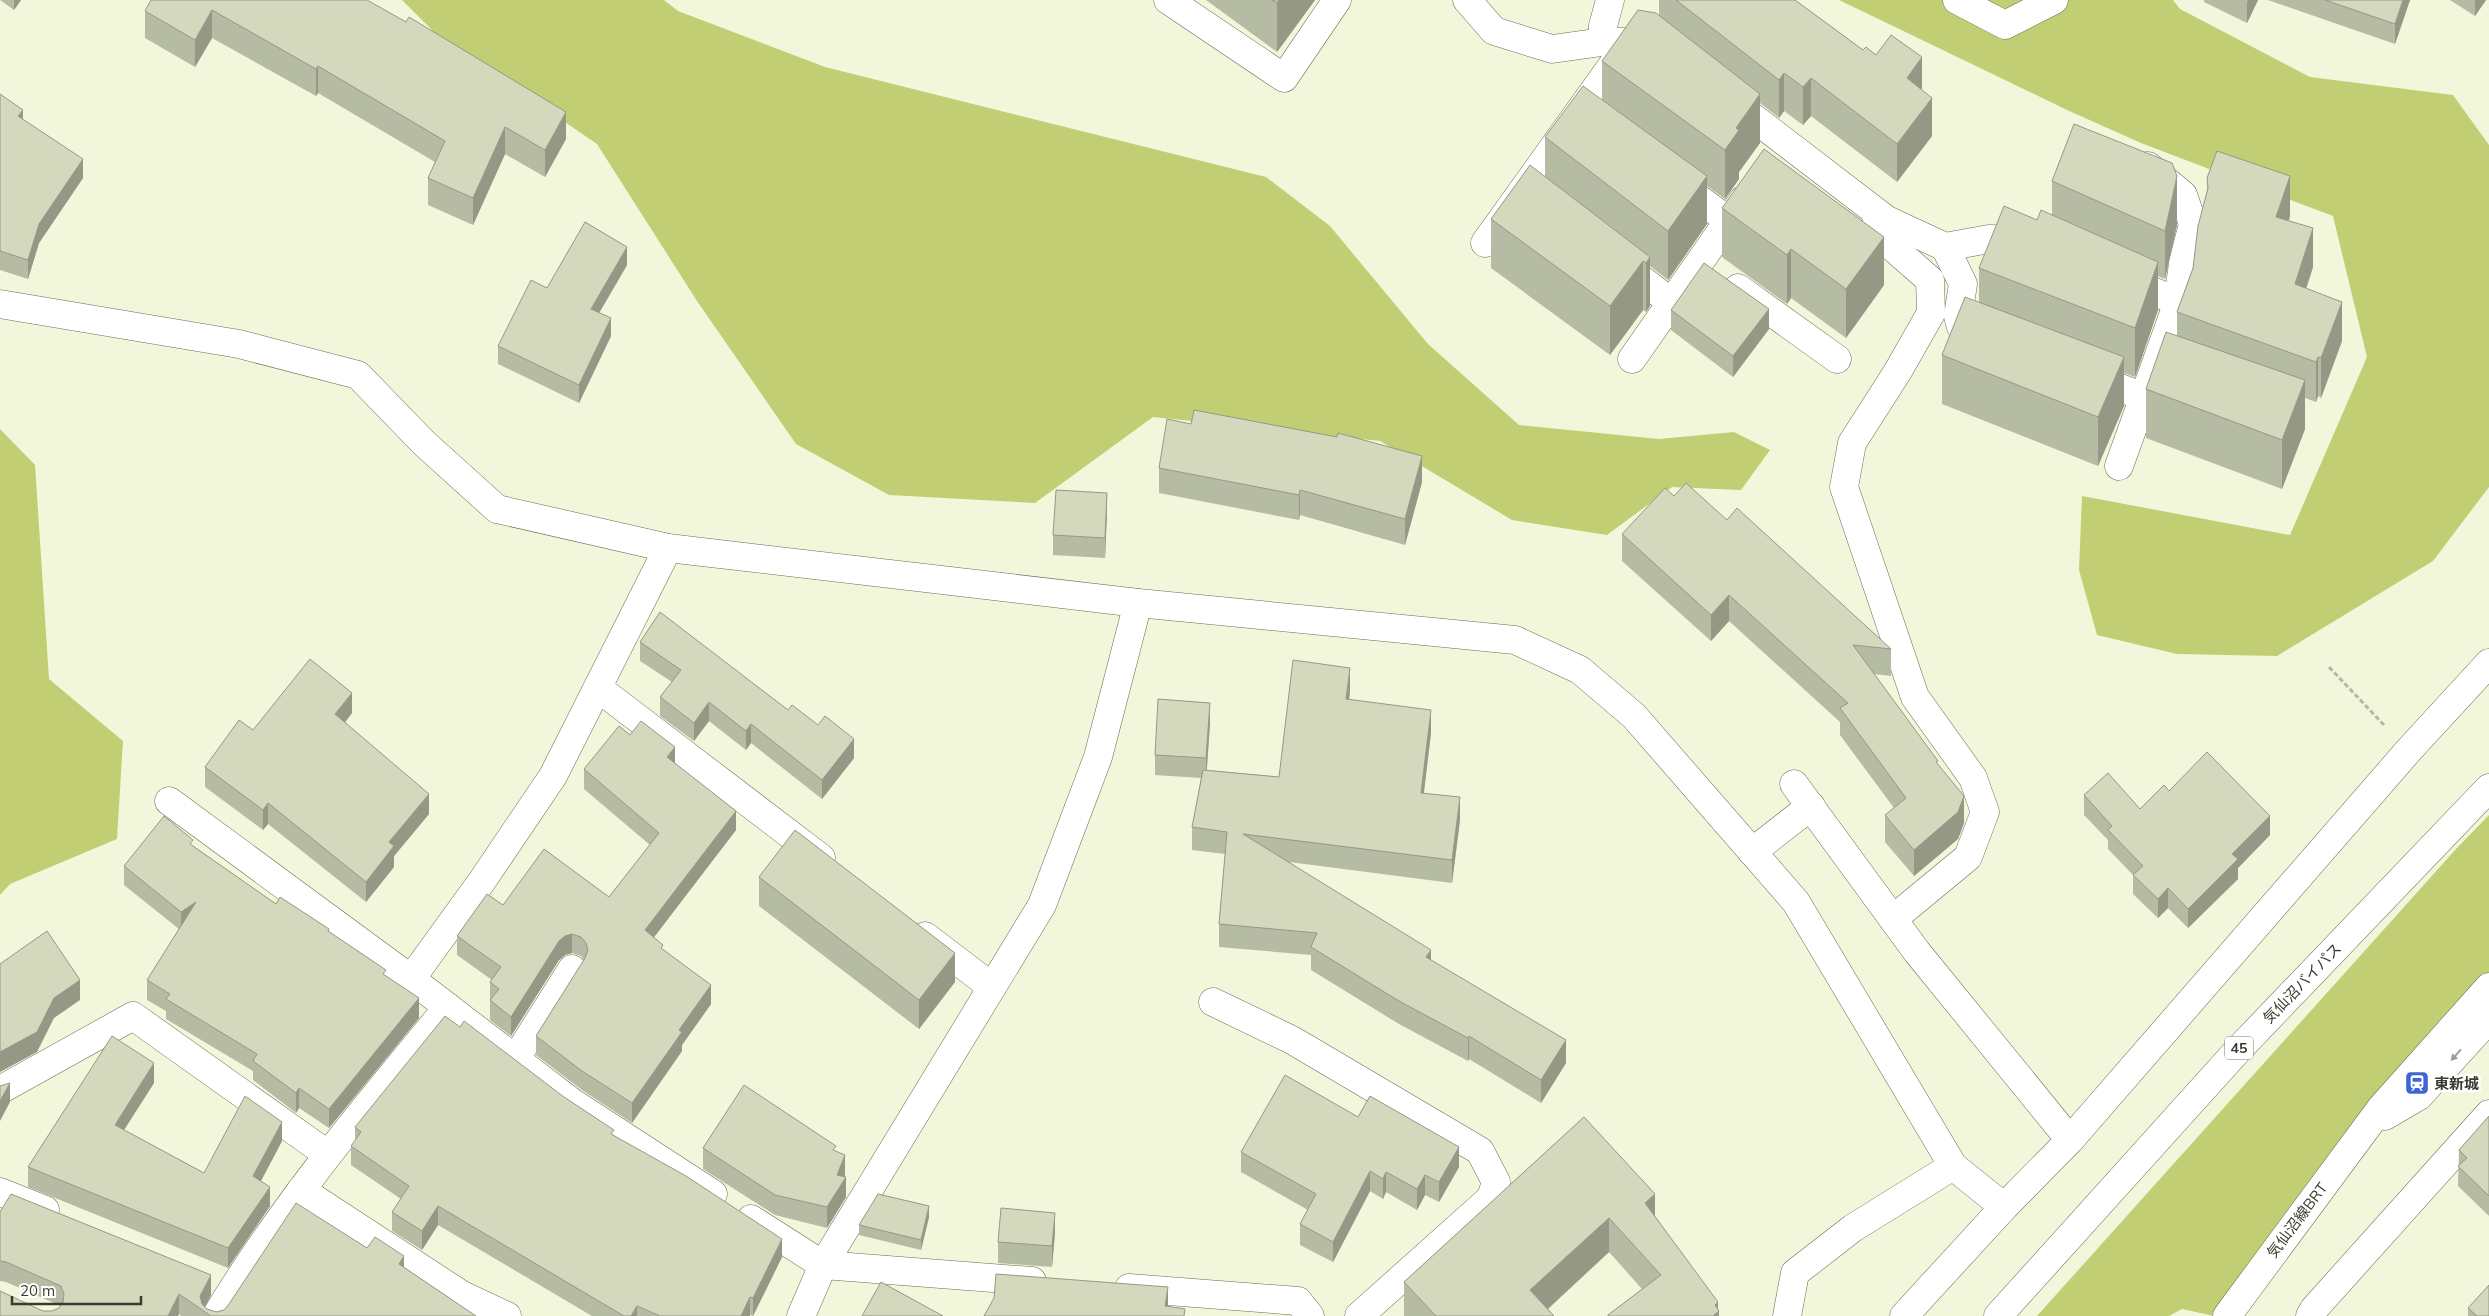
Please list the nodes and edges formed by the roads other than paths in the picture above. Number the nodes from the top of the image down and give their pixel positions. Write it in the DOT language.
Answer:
graph roads {
  1 [pos="1168,0"];
  2 [pos="1337,0"];
  3 [pos="1467,0"];
  4 [pos="1610,0"];
  5 [pos="1957,0"];
  6 [pos="2054,0"];
  7 [pos="1616,42"];
  8 [pos="1677,59"];
  9 [pos="1708,83"];
  10 [pos="1578,112"];
  11 [pos="1602,130"];
  12 [pos="1784,142"];
  13 [pos="2148,166"];
  14 [pos="1658,170"];
  15 [pos="1523,189"];
  16 [pos="1546,207"];
  17 [pos="1875,212"];
  18 [pos="1729,221"];
  19 [pos="1485,243"];
  20 [pos="1945,247"];
  21 [pos="2054,248"];
  22 [pos="1601,249"];
  23 [pos="1700,261"];
  24 [pos="2098,267"];
  25 [pos="1671,302"];
  26 [pos="2178,302"];
  27 [pos="0,304"];
  28 [pos="2006,345"];
  29 [pos="1632,359"];
  30 [pos="1838,360"];
  31 [pos="2061,366"];
  32 [pos="2144,397"];
  33 [pos="2119,466"];
  34 [pos="668,548"];
  35 [pos="1138,603"];
  36 [pos="2489,663"];
  37 [pos="598,688"];
  38 [pos="1794,784"];
  39 [pos="2489,788"];
  40 [pos="169,801"];
  41 [pos="1810,806"];
  42 [pos="1752,852"];
  43 [pos="842,873"];
  44 [pos="1893,919"];
  45 [pos="905,921"];
  46 [pos="572,969"];
  47 [pos="411,978"];
  48 [pos="992,987"];
  49 [pos="2489,987"];
  50 [pos="1213,1002"];
  51 [pos="448,1007"];
  52 [pos="2489,1020"];
  53 [pos="516,1058"];
  54 [pos="0,1090"];
  55 [pos="2489,1114"];
  56 [pos="2368,1126"];
  57 [pos="2070,1140"];
  58 [pos="327,1154"];
  59 [pos="1953,1166"];
  60 [pos="301,1190"];
  61 [pos="0,1192"];
  62 [pos="2004,1207"];
  63 [pos="72,1221"];
  64 [pos="823,1265"];
  65 [pos="207,1276"];
  66 [pos="1060,1283"];
  67 [pos="1100,1286"];
  68 [pos="234,1288"];
  69 [pos="216,1316"];
  70 [pos="508,1316"];
  71 [pos="801,1316"];
  72 [pos="1310,1316"];
  73 [pos="1359,1316"];
  74 [pos="1787,1316"];
  75 [pos="1904,1316"];
  76 [pos="1998,1316"];
  77 [pos="2227,1316"];
  78 [pos="2310,1316"];
  1 -- 2 [label="main road"];
  3 -- 7 [label="main road"];
  4 -- 7 [label="main road"];
  5 -- 6 [label="main road"];
  7 -- 8 [label="main road"];
  7 -- 10 [label="main road"];
  9 -- 12 [label="main road"];
  10 -- 11 [label="main road"];
  10 -- 15 [label="main road"];
  12 -- 17 [label="main road"];
  12 -- 18 [label="main road"];
  13 -- 26 [label="main road"];
  14 -- 18 [label="main road"];
  15 -- 16 [label="main road"];
  15 -- 19 [label="main road"];
  17 -- 20 [label="main road"];
  17 -- 44 [label="main road"];
  18 -- 23 [label="main road"];
  20 -- 21 [label="main road"];
  20 -- 28 [label="main road"];
  22 -- 25 [label="main road"];
  23 -- 25 [label="main road"];
  23 -- 30 [label="main road"];
  24 -- 26 [label="main road"];
  25 -- 29 [label="main road"];
  26 -- 32 [label="main road"];
  27 -- 34 [label="main road"];
  31 -- 32 [label="main road"];
  32 -- 33 [label="main road"];
  34 -- 35 [label="main road"];
  34 -- 37 [label="main road"];
  35 -- 42 [label="main road"];
  35 -- 48 [label="main road"];
  36 -- 57 [label="main road"];
  37 -- 43 [label="main road"];
  37 -- 47 [label="main road"];
  38 -- 41 [label="main road"];
  39 -- 76 [label="main road, 気仙沼バイパス / 45"];
  40 -- 47 [label="main road"];
  41 -- 42 [label="main road"];
  41 -- 44 [label="main road"];
  42 -- 59 [label="main road"];
  44 -- 57 [label="main road"];
  45 -- 48 [label="main road"];
  46 -- 53 [label="main road"];
  47 -- 51 [label="main road"];
  48 -- 64 [label="main road"];
  49 -- 56 [label="main road, 気仙沼線BRT"];
  50 -- 73 [label="main road"];
  51 -- 53 [label="main road"];
  51 -- 58 [label="main road"];
  52 -- 56 [label="main road, 気仙沼線BRT, one-way"];
  53 -- 64 [label="main road"];
  54 -- 58 [label="main road"];
  55 -- 78 [label="main road"];
  56 -- 77 [label="main road, 気仙沼線BRT"];
  57 -- 62 [label="main road"];
  58 -- 60 [label="main road"];
  59 -- 62 [label="main road"];
  59 -- 74 [label="main road"];
  60 -- 68 [label="main road"];
  60 -- 70 [label="main road"];
  61 -- 63 [label="main road"];
  62 -- 75 [label="main road"];
  64 -- 66 [label="main road"];
  64 -- 71 [label="main road"];
  65 -- 68 [label="main road"];
  67 -- 72 [label="main road"];
  68 -- 69 [label="main road"];
}
